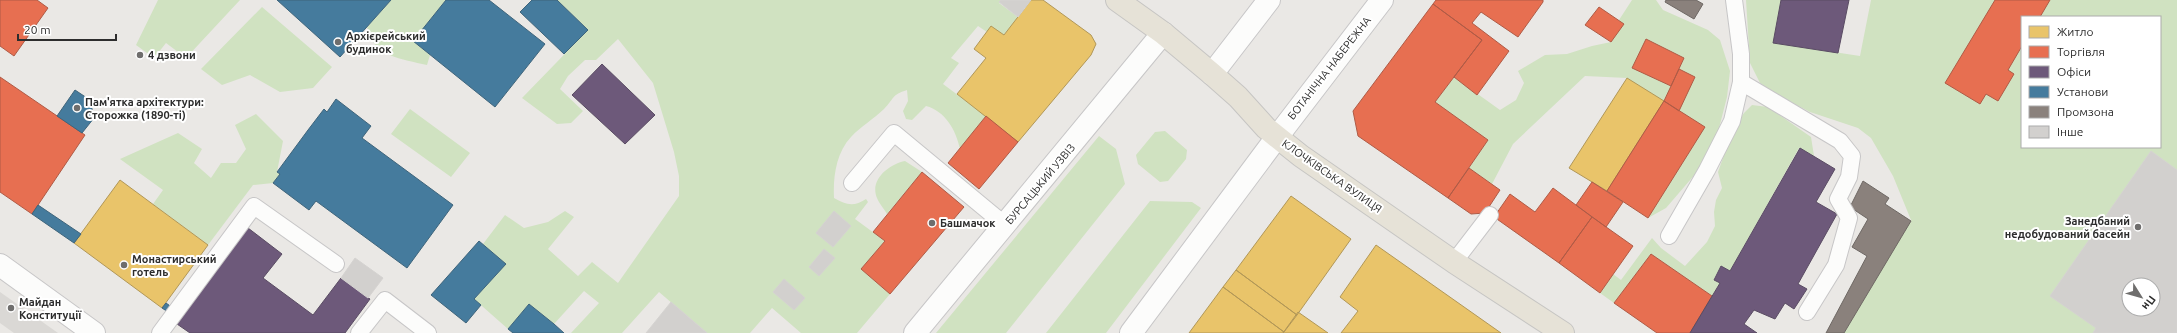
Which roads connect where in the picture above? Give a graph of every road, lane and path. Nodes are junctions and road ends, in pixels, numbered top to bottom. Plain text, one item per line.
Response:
1 (1118, 0) edge
2 (1269, 0) edge
3 (1382, 0) edge
4 (1734, 0) edge
5 (1163, 34) junction
6 (1212, 74) junction
7 (1741, 82) junction
8 (1277, 137) junction
9 (852, 183) dead end
10 (1490, 215) dead end
11 (1005, 225) junction
12 (1669, 236) dead end
13 (1454, 262) junction
14 (336, 264) dead end
15 (0, 265) edge
16 (1807, 312) dead end
17 (94, 333) edge
18 (160, 333) edge
19 (359, 333) edge
20 (428, 333) edge
21 (915, 333) edge
22 (1131, 333) edge
23 (1563, 333) edge

1 - 5 main road, КЛОЧКІВСЬКА ВУЛИЦЯ
2 - 6 street
3 - 8 street, БОТАНІЧНА НАБЕРЕЖНА
4 - 7 lane
5 - 6 main road, КЛОЧКІВСЬКА ВУЛИЦЯ
5 - 11 street, БУРСАЦЬКИЙ УЗВІЗ
6 - 8 main road, КЛОЧКІВСЬКА ВУЛИЦЯ
7 - 12 lane
7 - 16 lane
8 - 13 main road, КЛОЧКІВСЬКА ВУЛИЦЯ
8 - 22 street
9 - 11 lane
10 - 13 lane
11 - 21 street, БУРСАЦЬКИЙ УЗВІЗ
13 - 23 main road, КЛОЧКІВСЬКА ВУЛИЦЯ
14 - 18 lane
15 - 17 street
19 - 20 lane

